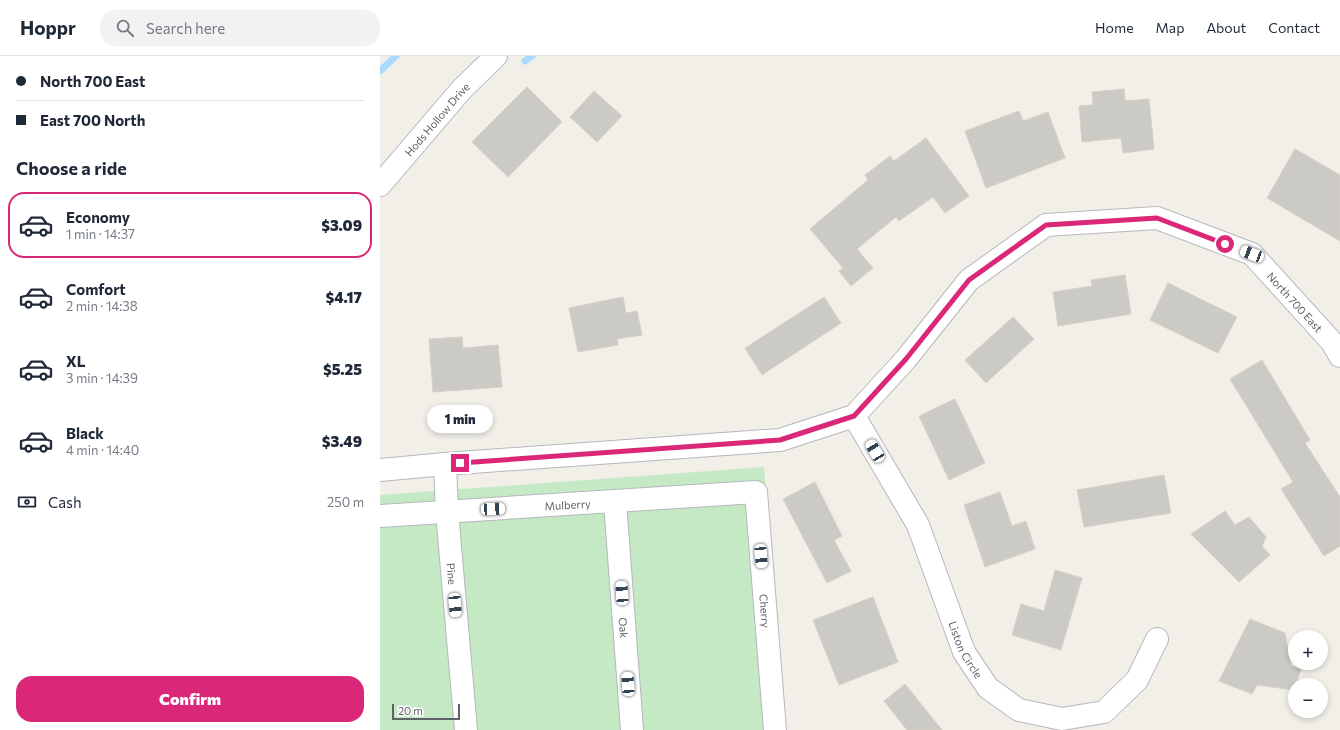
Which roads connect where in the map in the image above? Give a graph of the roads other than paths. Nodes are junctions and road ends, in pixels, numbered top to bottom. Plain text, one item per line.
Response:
1 (496, 56) edge
2 (380, 185) edge
3 (1340, 356) edge
4 (854, 416) junction
5 (444, 464) junction
6 (380, 470) edge
7 (756, 492) joint
8 (615, 502) junction
9 (447, 512) junction
10 (380, 516) edge
11 (1157, 639) dead end
12 (466, 730) edge
13 (632, 730) edge
14 (775, 730) edge

1 - 2 street, Hods Hollow Drive
3 - 4 street, North 700 East
4 - 5 street
4 - 11 street, Liston Circle
5 - 6 street
5 - 9 street, Pine
7 - 8 street, Mulberry
7 - 14 street, Cherry
8 - 9 street, Mulberry
8 - 13 street, Oak
9 - 10 street, Mulberry
9 - 12 street, Pine

